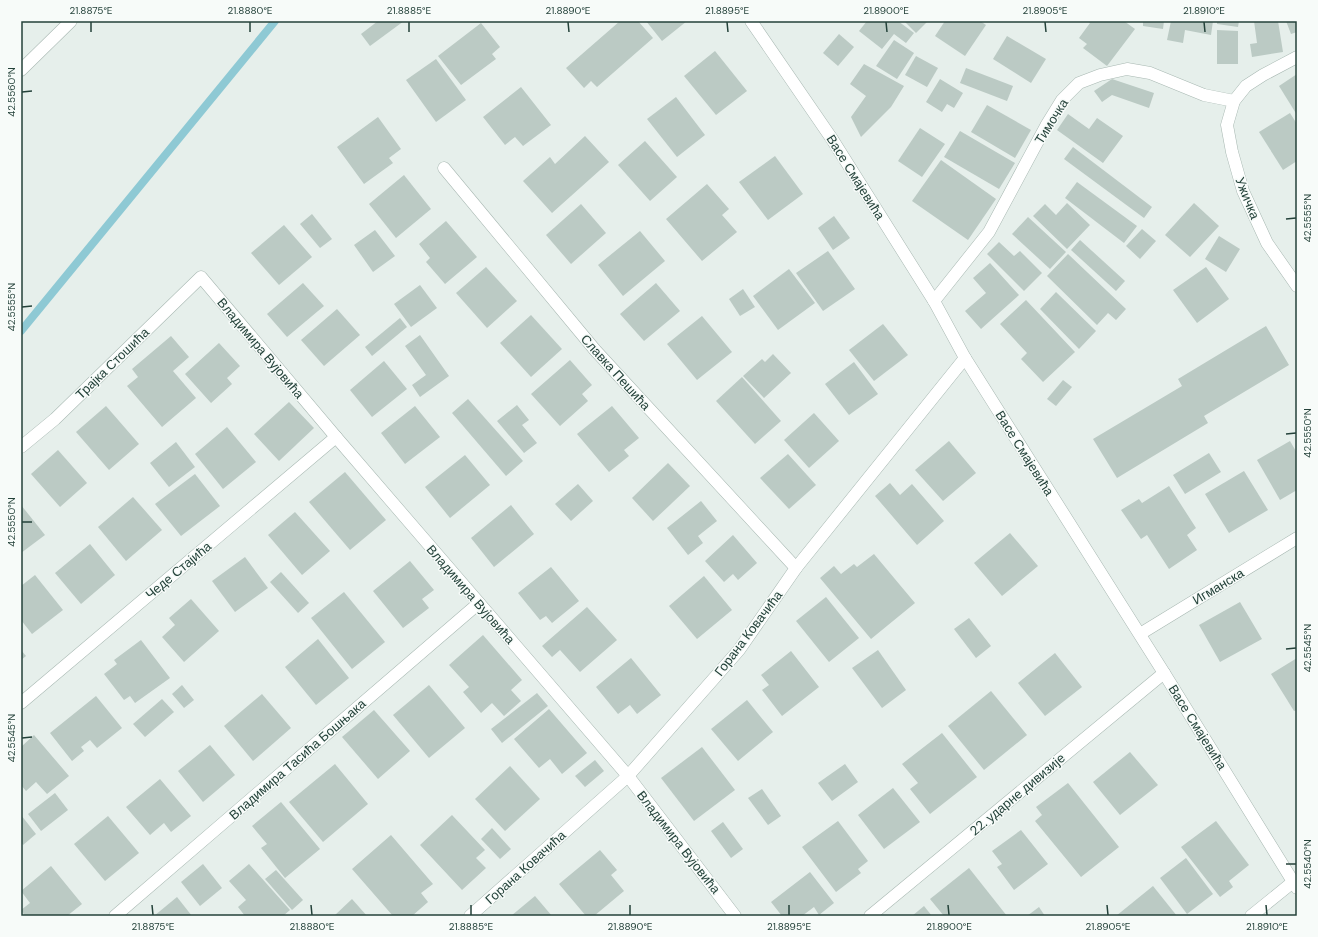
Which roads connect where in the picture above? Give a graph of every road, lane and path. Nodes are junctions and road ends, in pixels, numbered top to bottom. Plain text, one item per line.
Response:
1 (71, 21) edge
2 (751, 21) edge
3 (1297, 57) edge
4 (21, 70) edge
5 (1234, 101) junction
6 (444, 168) dead end
7 (201, 277) joint
8 (1297, 286) edge
9 (934, 302) junction
10 (965, 358) junction
11 (336, 437) junction
12 (21, 447) edge
13 (1297, 538) edge
14 (796, 568) junction
15 (479, 603) junction
16 (1140, 634) junction
17 (1164, 673) junction
18 (21, 703) edge
19 (628, 776) junction
20 (1295, 885) edge
21 (115, 916) edge
22 (470, 916) edge
23 (735, 916) edge
24 (870, 916) edge
25 (1251, 916) edge

1 - 4 street
2 - 9 street, Васе Смајевића
3 - 5 street
5 - 8 street, Ужичка
5 - 9 street, Тимочка
6 - 14 street, Славка Пешића
7 - 11 street, Владимира Вујовића
7 - 12 street, Трајка Стошића
9 - 10 street, Васе Смајевића
10 - 14 street, Горана Ковачића
10 - 16 street, Васе Смајевића
11 - 15 street, Владимира Вујовића
11 - 18 street, Чеде Стајића
13 - 16 street, Игманска
14 - 19 street, Горана Ковачића
15 - 19 street, Владимира Вујовића
15 - 21 street, Владимира Тасића Бошњака
16 - 17 street, Васе Смајевића
17 - 20 street, Васе Смајевића
17 - 24 street, 22. ударне дивизије
19 - 22 street, Горана Ковачића
19 - 23 street, Владимира Вујовића
20 - 25 street

